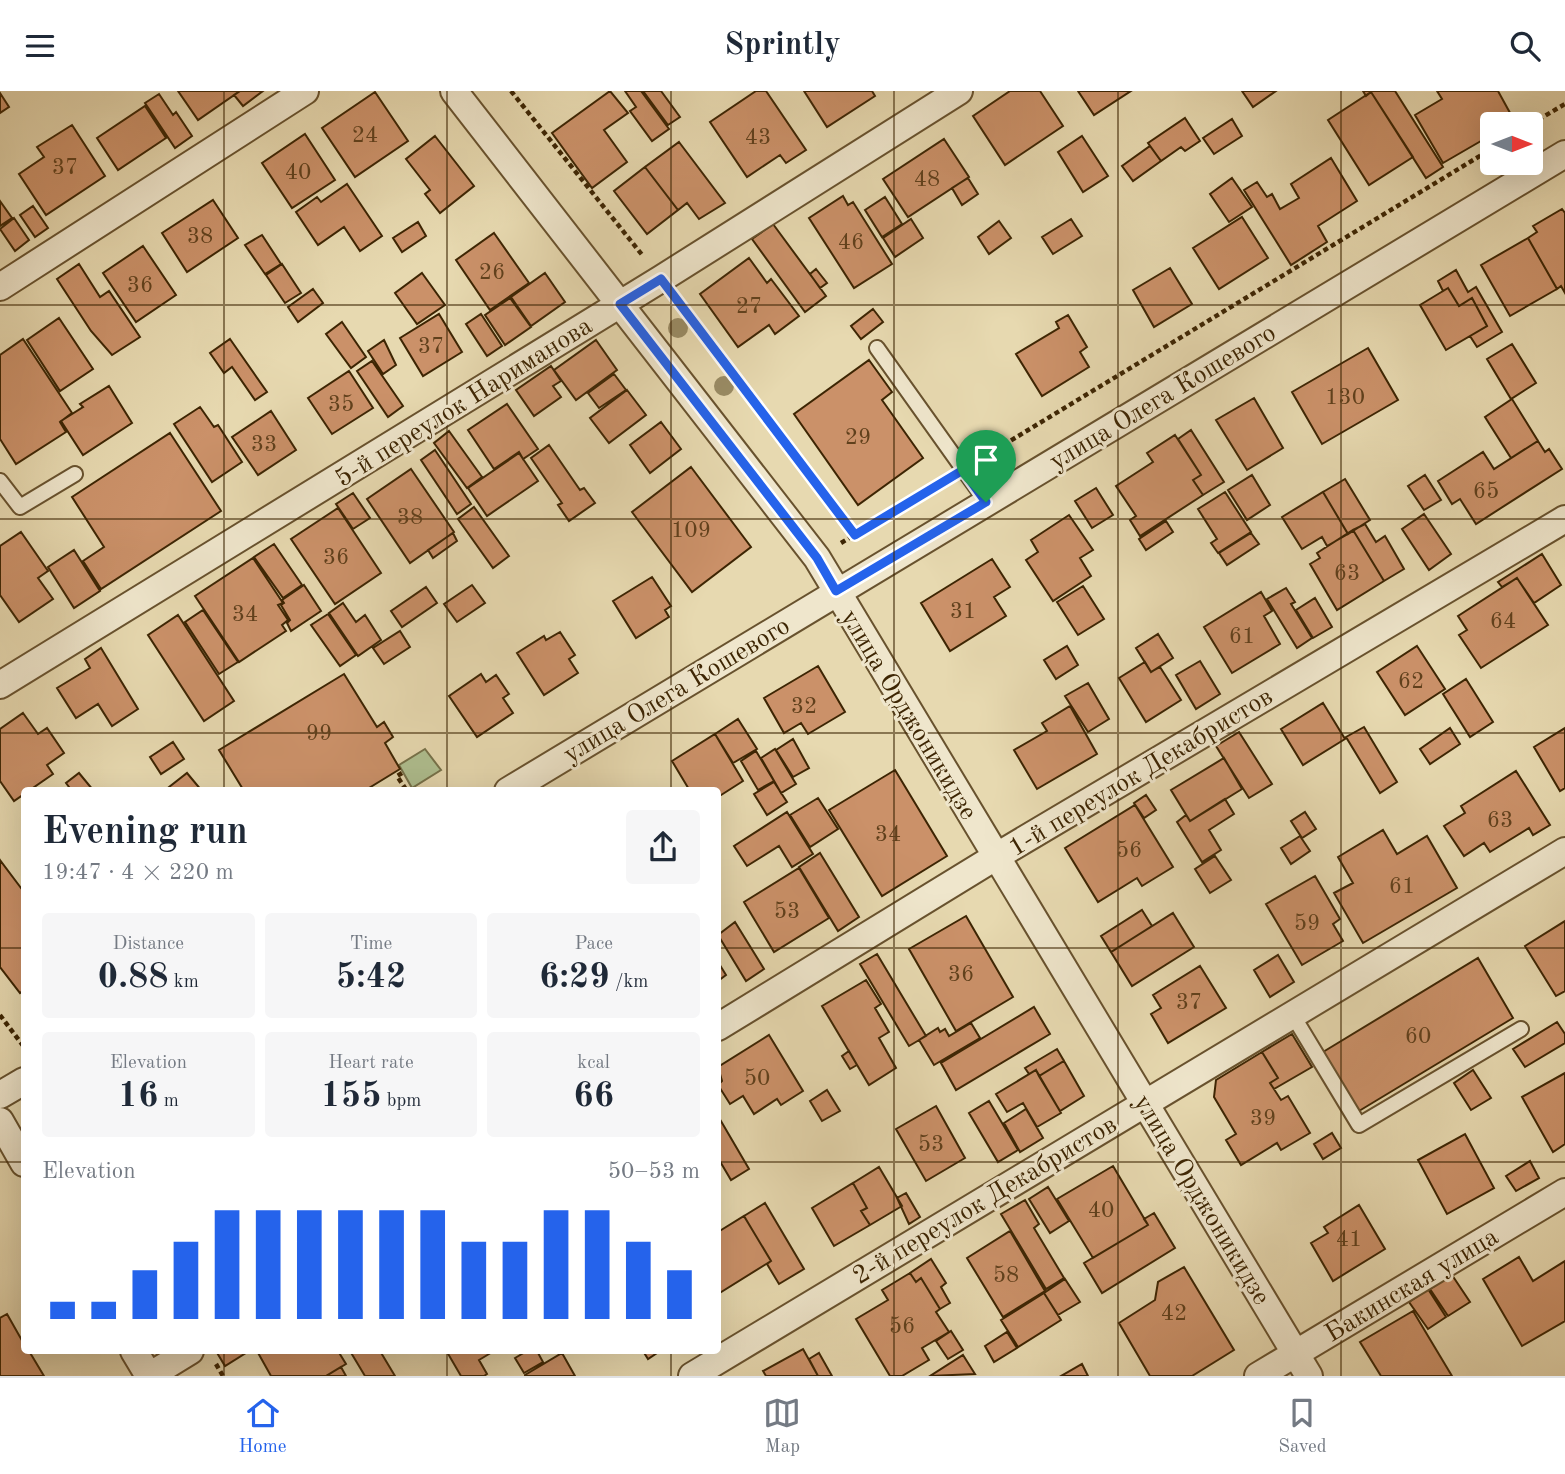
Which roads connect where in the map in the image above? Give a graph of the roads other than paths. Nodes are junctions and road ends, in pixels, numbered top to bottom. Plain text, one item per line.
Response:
1 (305, 91) edge
2 (454, 91) edge
3 (959, 91) edge
4 (1565, 155) edge
5 (0, 287) edge
6 (620, 304) junction
7 (877, 348) dead end
8 (75, 474) dead end
9 (0, 481) edge
10 (986, 502) junction
11 (1565, 519) edge
12 (836, 591) junction
13 (0, 685) edge
14 (515, 787) edge
15 (1565, 851) edge
16 (997, 856) junction
17 (1292, 1014) junction
18 (721, 1025) edge
19 (1521, 1029) dead end
20 (21, 1083) edge
21 (0, 1095) edge
22 (1144, 1101) junction
23 (0, 1121) edge
24 (21, 1158) edge
25 (1565, 1192) edge
26 (1295, 1353) junction
27 (136, 1354) edge
28 (185, 1354) edge
29 (149, 1376) edge
30 (692, 1376) edge
31 (1258, 1376) edge
32 (1309, 1376) edge

1 - 5 street
2 - 6 street, улица Орджоникидзе
3 - 6 street, 5-й переулок Нариманова
4 - 10 street, улица Олега Кошевого
6 - 12 street, улица Орджоникидзе
6 - 13 street, 5-й переулок Нариманова
7 - 10 lane
8 - 9 lane
10 - 12 street, улица Олега Кошевого
11 - 16 street, 1-й переулок Декабристов
12 - 14 street, улица Олега Кошевого
12 - 16 street, улица Орджоникидзе
15 - 17 street, 2-й переулок Декабристов
16 - 18 street, 1-й переулок Декабристов
16 - 22 street, улица Орджоникидзе
17 - 19 lane
17 - 22 street, 2-й переулок Декабристов
20 - 21 street
22 - 26 street, улица Орджоникидзе
22 - 30 street, 2-й переулок Декабристов
23 - 24 street
25 - 26 street, Бакинская улица
26 - 31 street, Бакинская улица
26 - 32 street, улица Орджоникидзе
27 - 29 street
28 - 29 street

